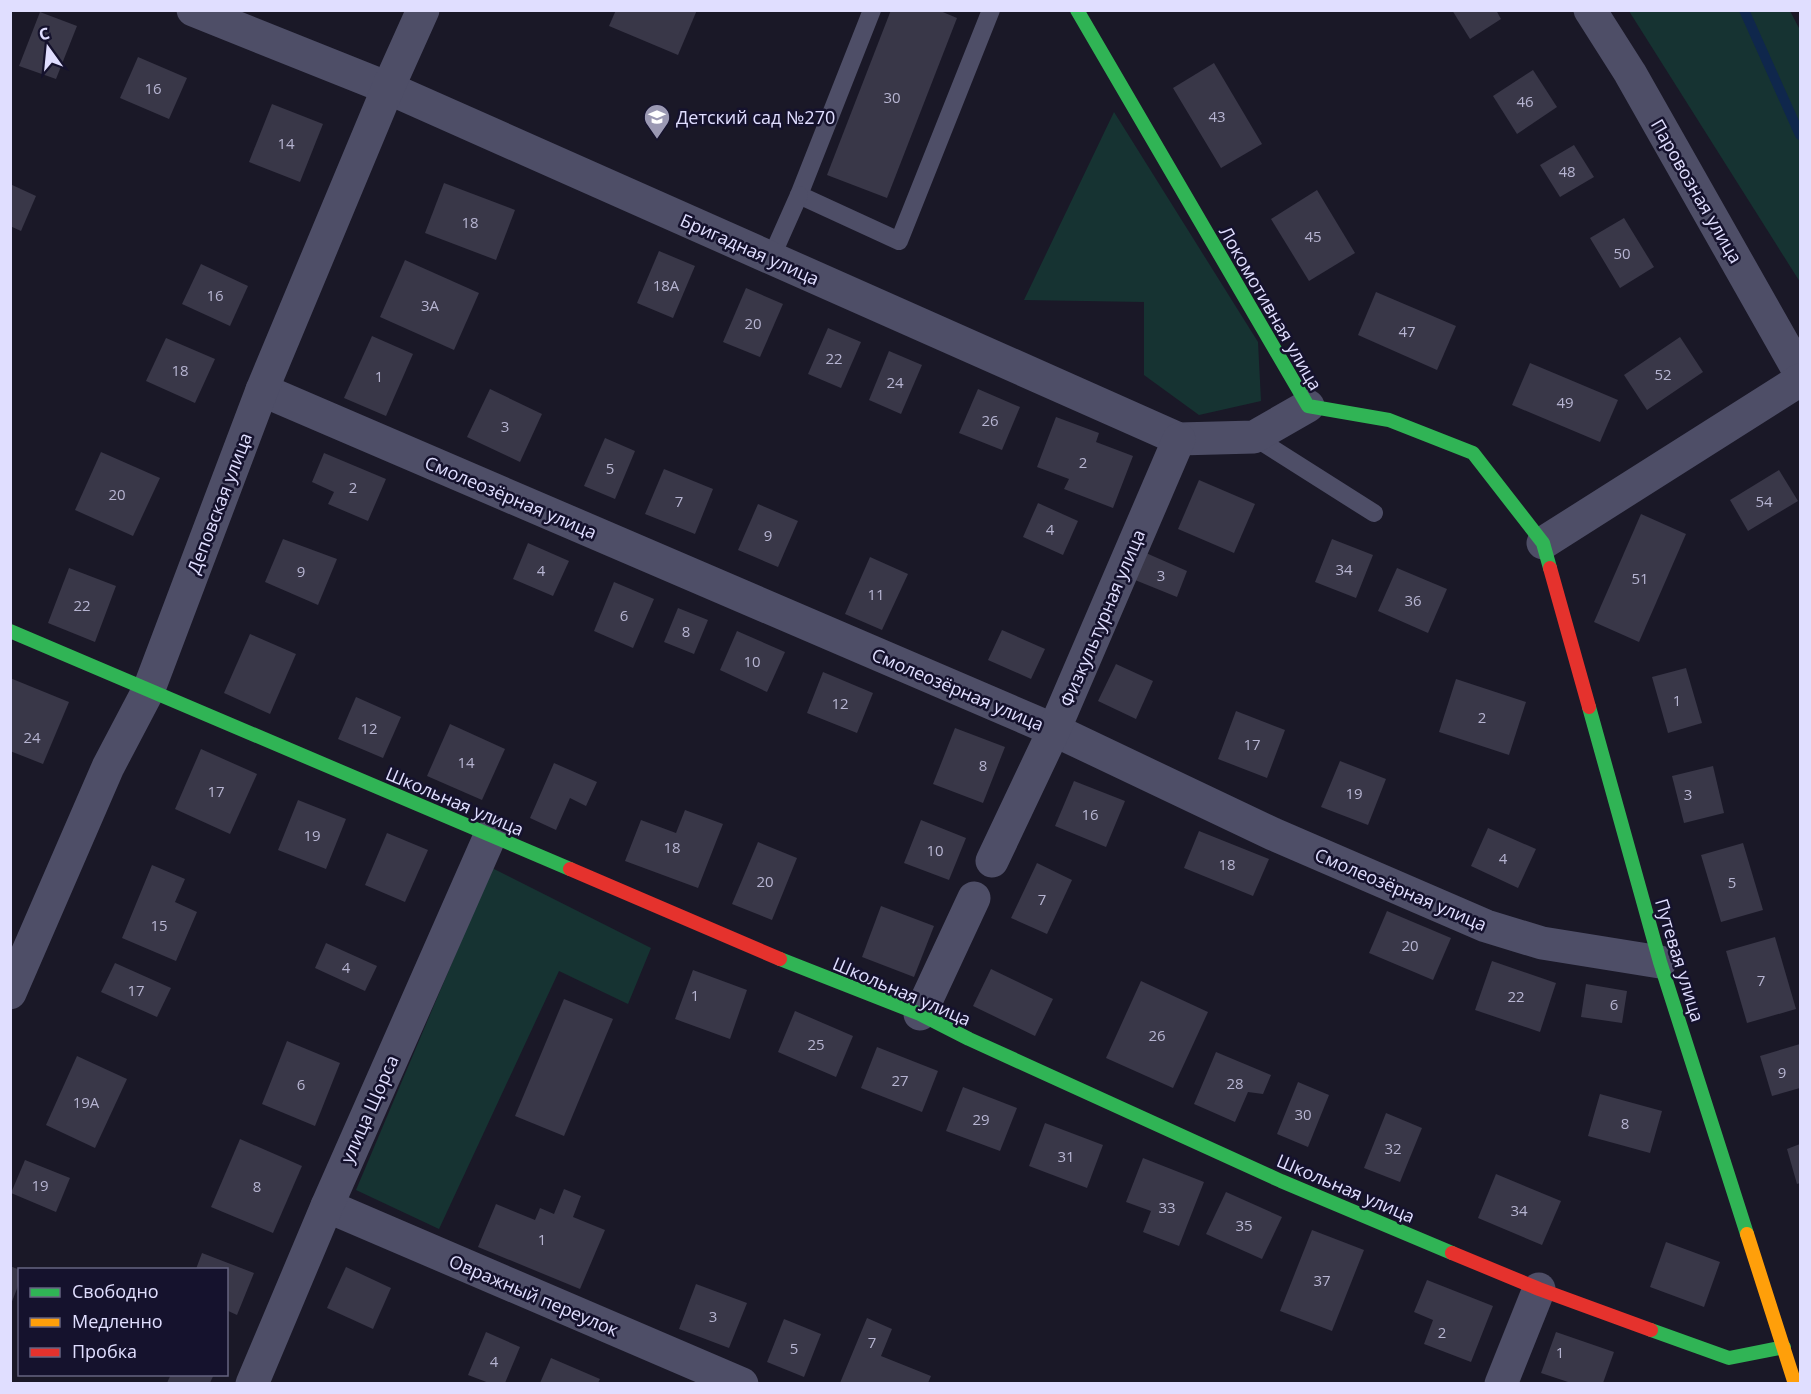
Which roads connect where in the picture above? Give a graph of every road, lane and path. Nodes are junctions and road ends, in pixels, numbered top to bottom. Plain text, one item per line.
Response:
1 (193, 10) edge
2 (423, 10) edge
3 (872, 10) edge
4 (991, 10) edge
5 (1077, 10) edge
6 (1590, 10) edge
7 (388, 88) junction
8 (799, 195) junction
9 (771, 258) junction
10 (1800, 373) edge
11 (1800, 380) edge
12 (262, 390) junction
13 (1308, 406) junction
14 (1254, 437) junction
15 (1179, 439) junction
16 (1374, 513) dead end
17 (1543, 543) junction
18 (10, 631) edge
19 (149, 688) junction
20 (1054, 730) junction
21 (490, 836) junction
22 (992, 861) dead end
23 (975, 898) dead end
24 (1660, 962) junction
25 (10, 993) edge
26 (920, 1014) junction
27 (327, 1206) junction
28 (1539, 1289) junction
29 (1800, 1338) edge
30 (1784, 1347) junction
31 (252, 1383) edge
32 (742, 1383) edge
33 (1501, 1383) edge
34 (1795, 1383) edge

1 - 7 street, Бригадная улица
2 - 7 street, Деповская улица
3 - 8 lane
4 - 8 lane
5 - 13 street, Локомотивная улица
6 - 10 street, Паровозная улица
7 - 9 street, Бригадная улица
7 - 12 street, Деповская улица
8 - 9 lane
9 - 15 street, Бригадная улица
11 - 17 street
12 - 19 street, Деповская улица
12 - 20 street, Смолеозёрная улица
13 - 14 street, Бригадная улица
13 - 17 street, Локомотивная улица
14 - 15 street, Бригадная улица
14 - 16 lane
15 - 20 street, Физкультурная улица
17 - 24 street, Путевая улица
18 - 19 street, Школьная улица
19 - 21 street, Школьная улица
19 - 25 street, Деповская улица
20 - 22 street, Физкультурная улица
20 - 24 street, Смолеозёрная улица
21 - 26 street, Школьная улица
21 - 27 street, улица Щорса
23 - 26 street
24 - 30 street, Путевая улица
26 - 28 street, Школьная улица
27 - 31 street, улица Щорса
27 - 32 street, Овражный переулок
28 - 30 street, Школьная улица
28 - 33 street
29 - 30 lane
30 - 34 street, Путевая улица

